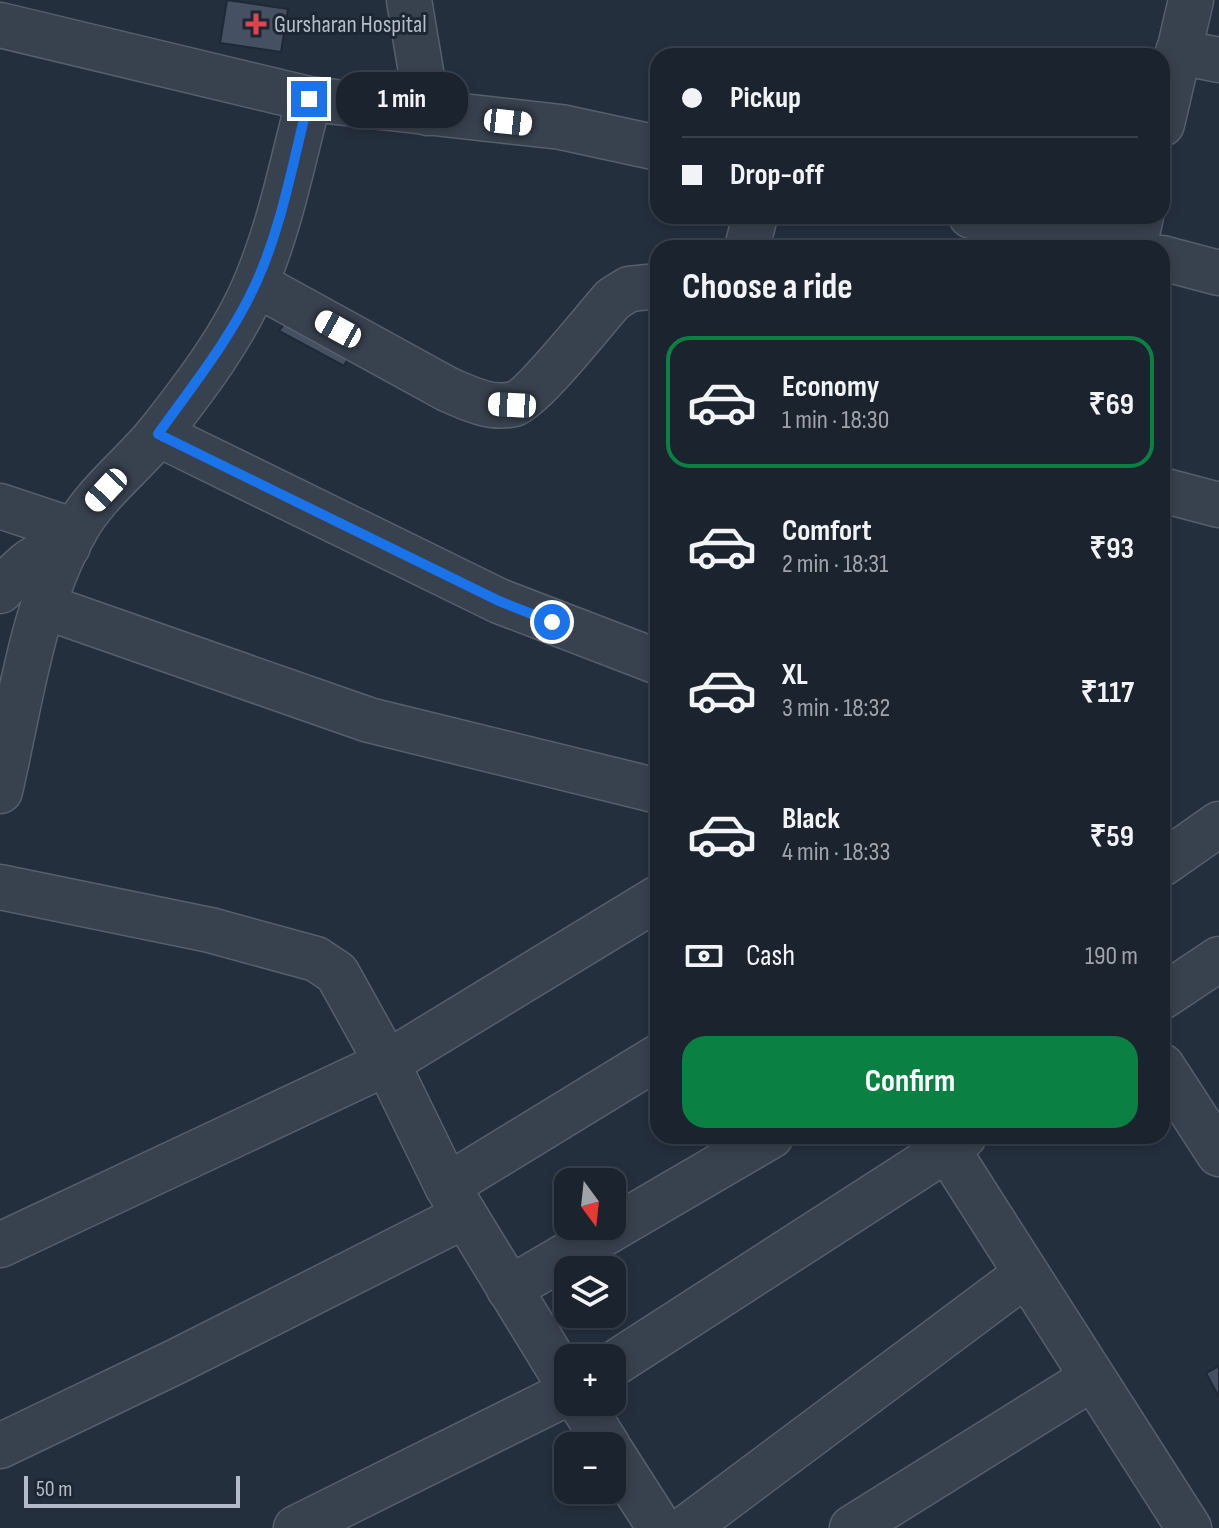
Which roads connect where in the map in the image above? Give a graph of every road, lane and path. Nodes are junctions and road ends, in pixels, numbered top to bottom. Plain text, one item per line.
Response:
1 (409, 0) edge
2 (1191, 0) edge
3 (0, 25) edge
4 (1199, 56) edge
5 (309, 99) junction
6 (1170, 109) edge
7 (428, 113) junction
8 (650, 146) edge
9 (1008, 224) edge
10 (1083, 240) edge
11 (1170, 260) edge
12 (1219, 273) edge
13 (256, 284) junction
14 (650, 287) edge
15 (158, 434) junction
16 (1170, 492) edge
17 (1219, 505) edge
18 (0, 506) edge
19 (71, 538) junction
20 (0, 591) edge
21 (43, 606) junction
22 (650, 659) edge
23 (650, 789) edge
24 (0, 791) edge
25 (1219, 824) edge
26 (1170, 858) edge
27 (0, 887) edge
28 (650, 903) edge
29 (1219, 959) edge
30 (1170, 992) edge
31 (387, 1063) junction
32 (650, 1063) edge
33 (1170, 1078) edge
34 (757, 1144) edge
35 (952, 1144) edge
36 (956, 1144) edge
37 (1219, 1154) edge
38 (456, 1201) junction
39 (0, 1245) edge
40 (1026, 1274) junction
41 (509, 1289) junction
42 (626, 1356) edge
43 (554, 1361) edge
44 (1092, 1378) junction
45 (554, 1400) edge
46 (0, 1446) edge
47 (626, 1475) edge
48 (296, 1528) edge
49 (660, 1528) edge
50 (686, 1528) edge
51 (852, 1528) edge
52 (1189, 1528) edge

1 - 7 street
2 - 4 street
3 - 5 street
4 - 6 street
5 - 7 street
5 - 13 street
7 - 8 street
9 - 10 street
11 - 12 street
13 - 14 street
13 - 15 street
15 - 19 street
15 - 22 street
16 - 17 street
18 - 19 street
19 - 20 street
19 - 21 street
21 - 23 street
21 - 24 street
25 - 26 street
27 - 31 street
28 - 31 street
29 - 30 street
31 - 38 street
31 - 39 street
32 - 38 street
33 - 37 street
34 - 41 street
35 - 42 street
36 - 40 street
38 - 41 street
38 - 46 street
40 - 44 street
40 - 50 street
41 - 43 street
44 - 51 street
44 - 52 street
45 - 48 street
47 - 49 street

